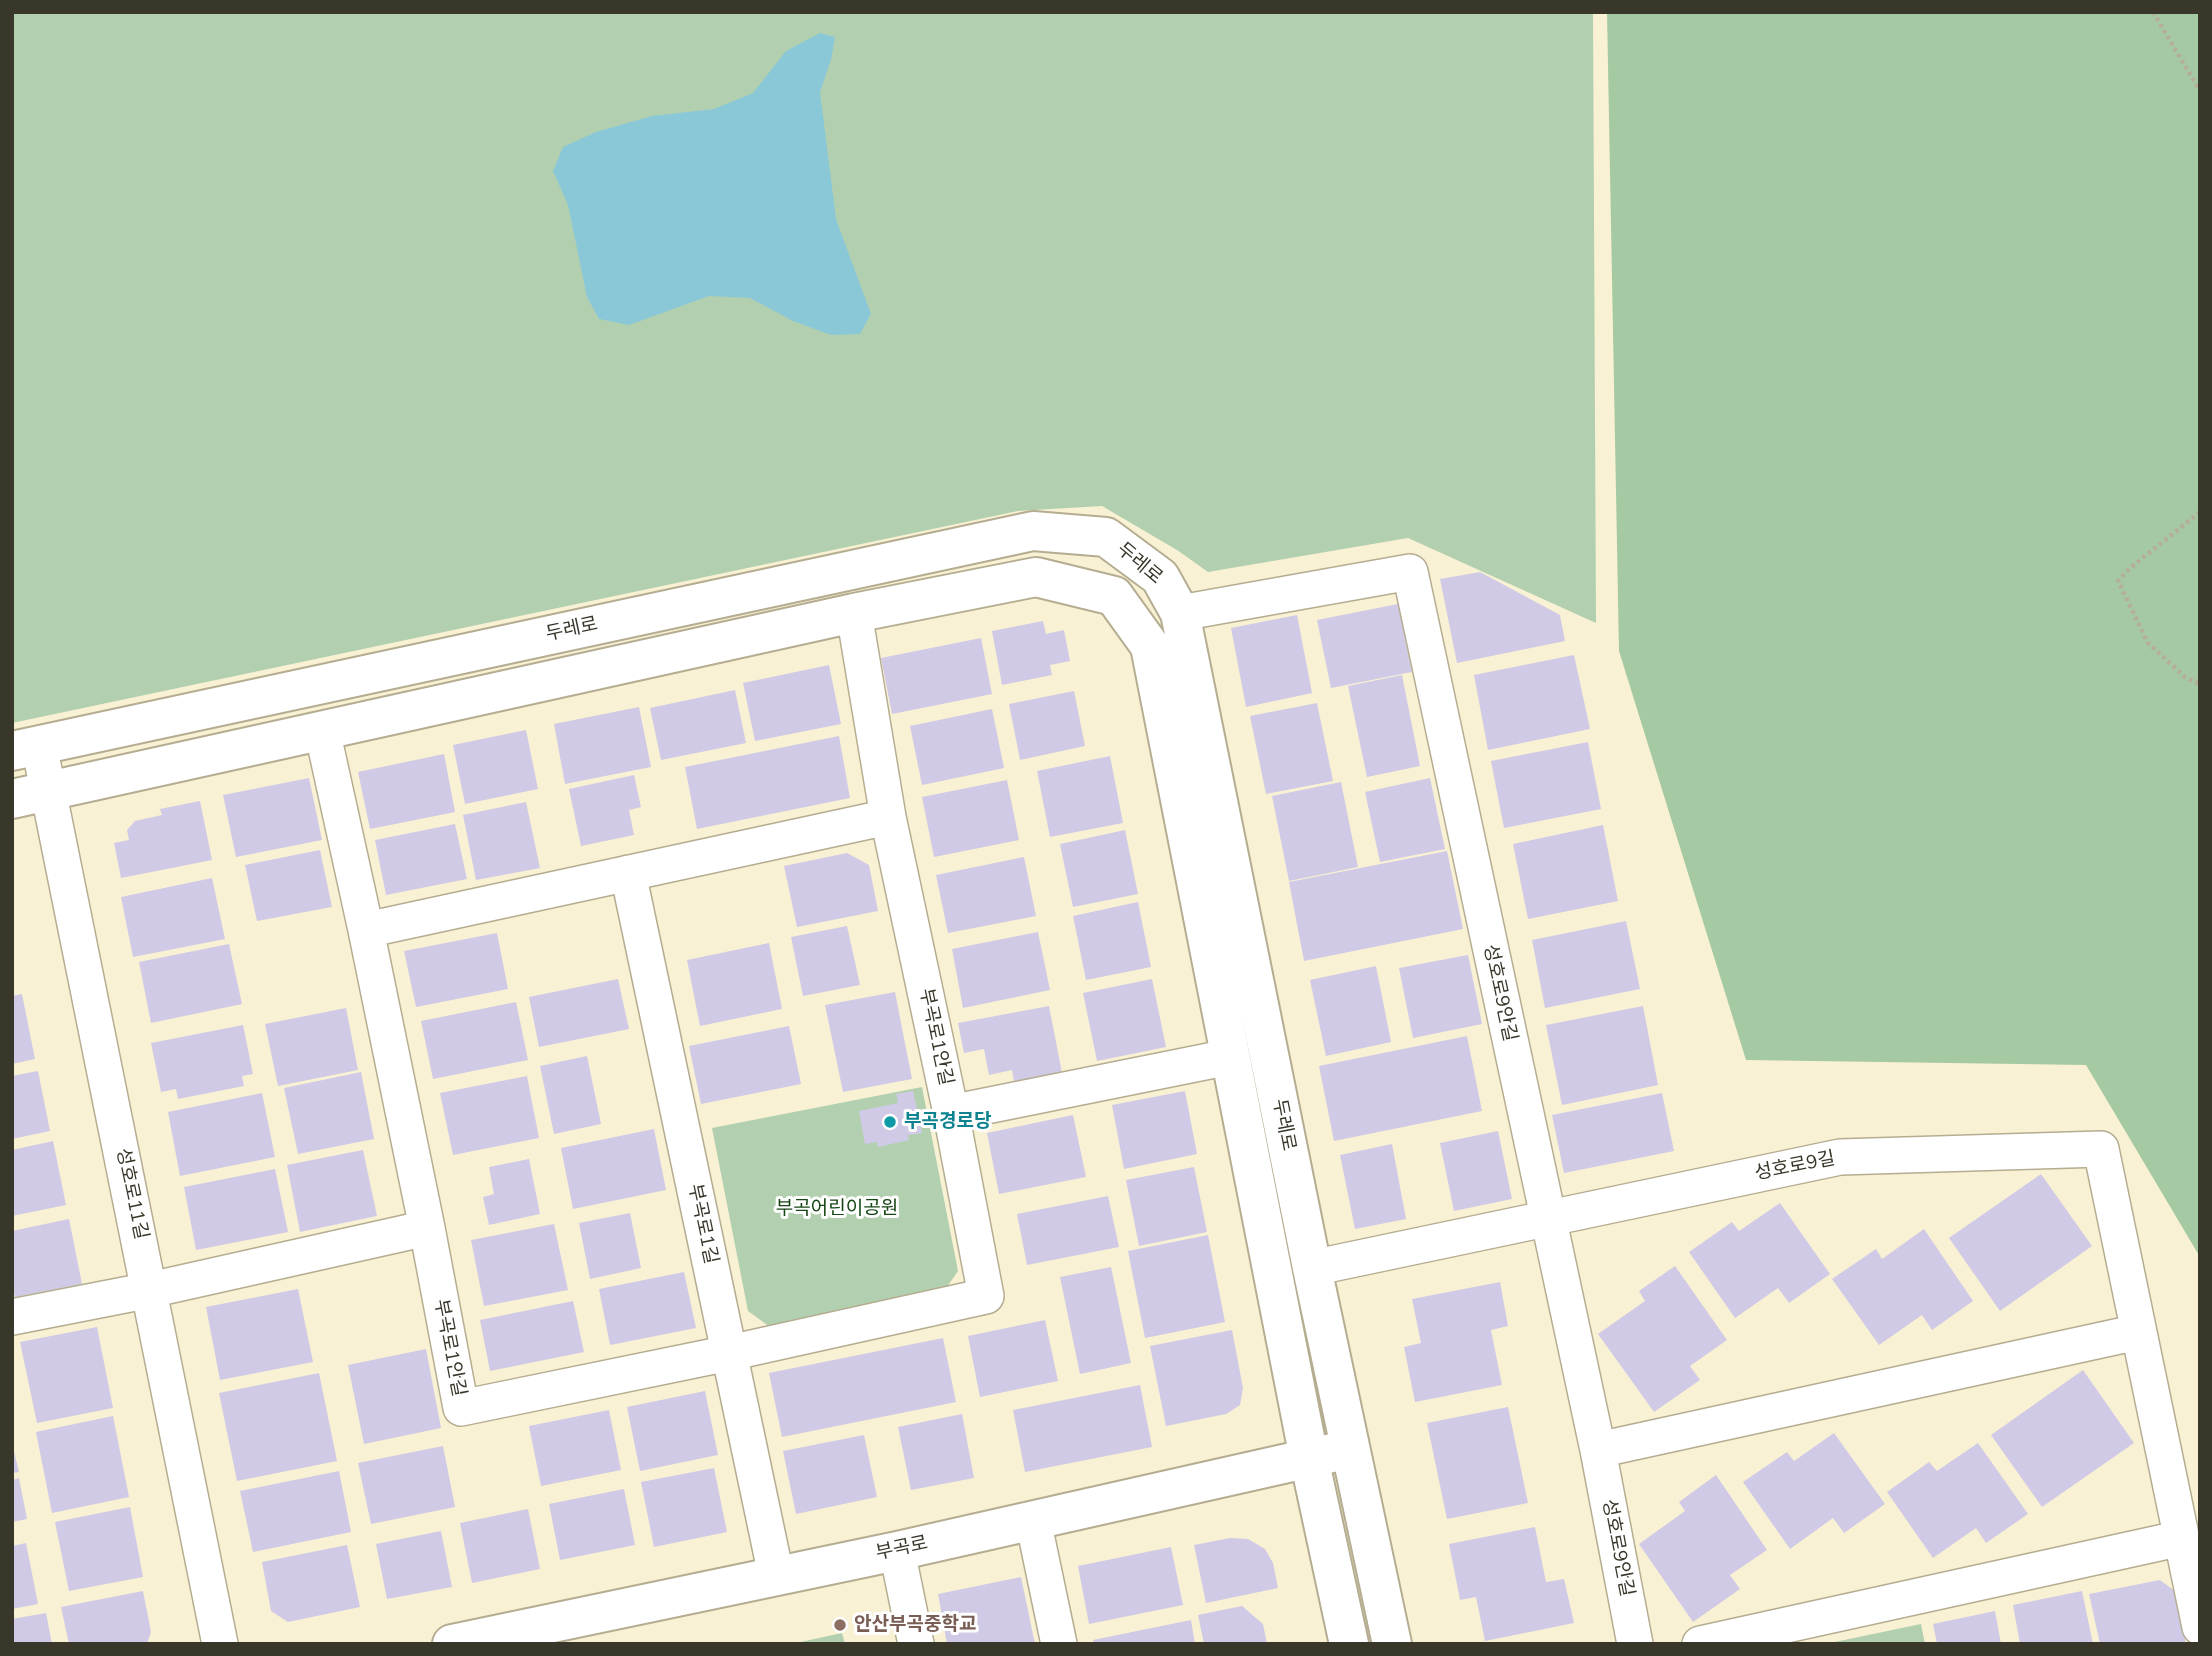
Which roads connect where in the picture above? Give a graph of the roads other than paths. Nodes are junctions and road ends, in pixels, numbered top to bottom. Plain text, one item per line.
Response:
1 (854, 613) junction
2 (1180, 613) junction
3 (322, 730) junction
4 (26, 748) edge
5 (30, 795) edge
6 (888, 817) junction
7 (628, 873) junction
8 (366, 930) junction
9 (1229, 1057) junction
10 (951, 1113) junction
11 (1547, 1218) junction
12 (427, 1228) junction
13 (1312, 1268) junction
14 (150, 1290) junction
15 (12, 1317) edge
16 (2138, 1332) junction
17 (729, 1353) junction
18 (1351, 1449) junction
19 (1598, 1450) junction
20 (1309, 1458) junction
21 (1033, 1520) junction
22 (2182, 1538) junction
23 (897, 1551) junction
24 (776, 1575) junction
25 (2200, 1627) edge
26 (220, 1644) edge
27 (452, 1644) edge
28 (916, 1644) edge
29 (1059, 1644) edge
30 (1349, 1644) edge
31 (1392, 1644) edge
32 (1635, 1644) edge
33 (1700, 1644) edge

1 - 3 street, 두레로
1 - 6 street, 부곡로1안길
1 - 9 street, 두레로
2 - 4 street, 두레로
2 - 11 street, 성호로9안길
2 - 13 street, 두레로
3 - 5 street, 두레로
3 - 8 street, 부곡로1안길
4 - 5 street, 성호로11길
5 - 14 street, 성호로11길
6 - 7 street
6 - 10 street, 부곡로1안길
7 - 8 street
7 - 17 street, 부곡로1길
8 - 12 street, 부곡로1안길
9 - 10 street
9 - 20 street, 두레로
10 - 17 street, 부곡로1안길
11 - 13 street, 성호로9길
11 - 16 street, 성호로9길
11 - 19 street, 성호로9안길
12 - 14 street
12 - 17 street, 부곡로1안길
13 - 18 street, 두레로
14 - 15 street
14 - 26 street, 성호로11길
16 - 19 street
16 - 22 street, 성호로9길
17 - 24 street, 부곡로1길
18 - 20 street, 부곡로
18 - 31 street, 두레로
19 - 32 street, 성호로9안길
20 - 21 street, 부곡로
20 - 30 street, 두레로
21 - 23 street, 부곡로
21 - 29 street
22 - 25 street, 성호로9길
22 - 33 street
23 - 24 street, 부곡로
23 - 28 street
24 - 27 street, 부곡로

